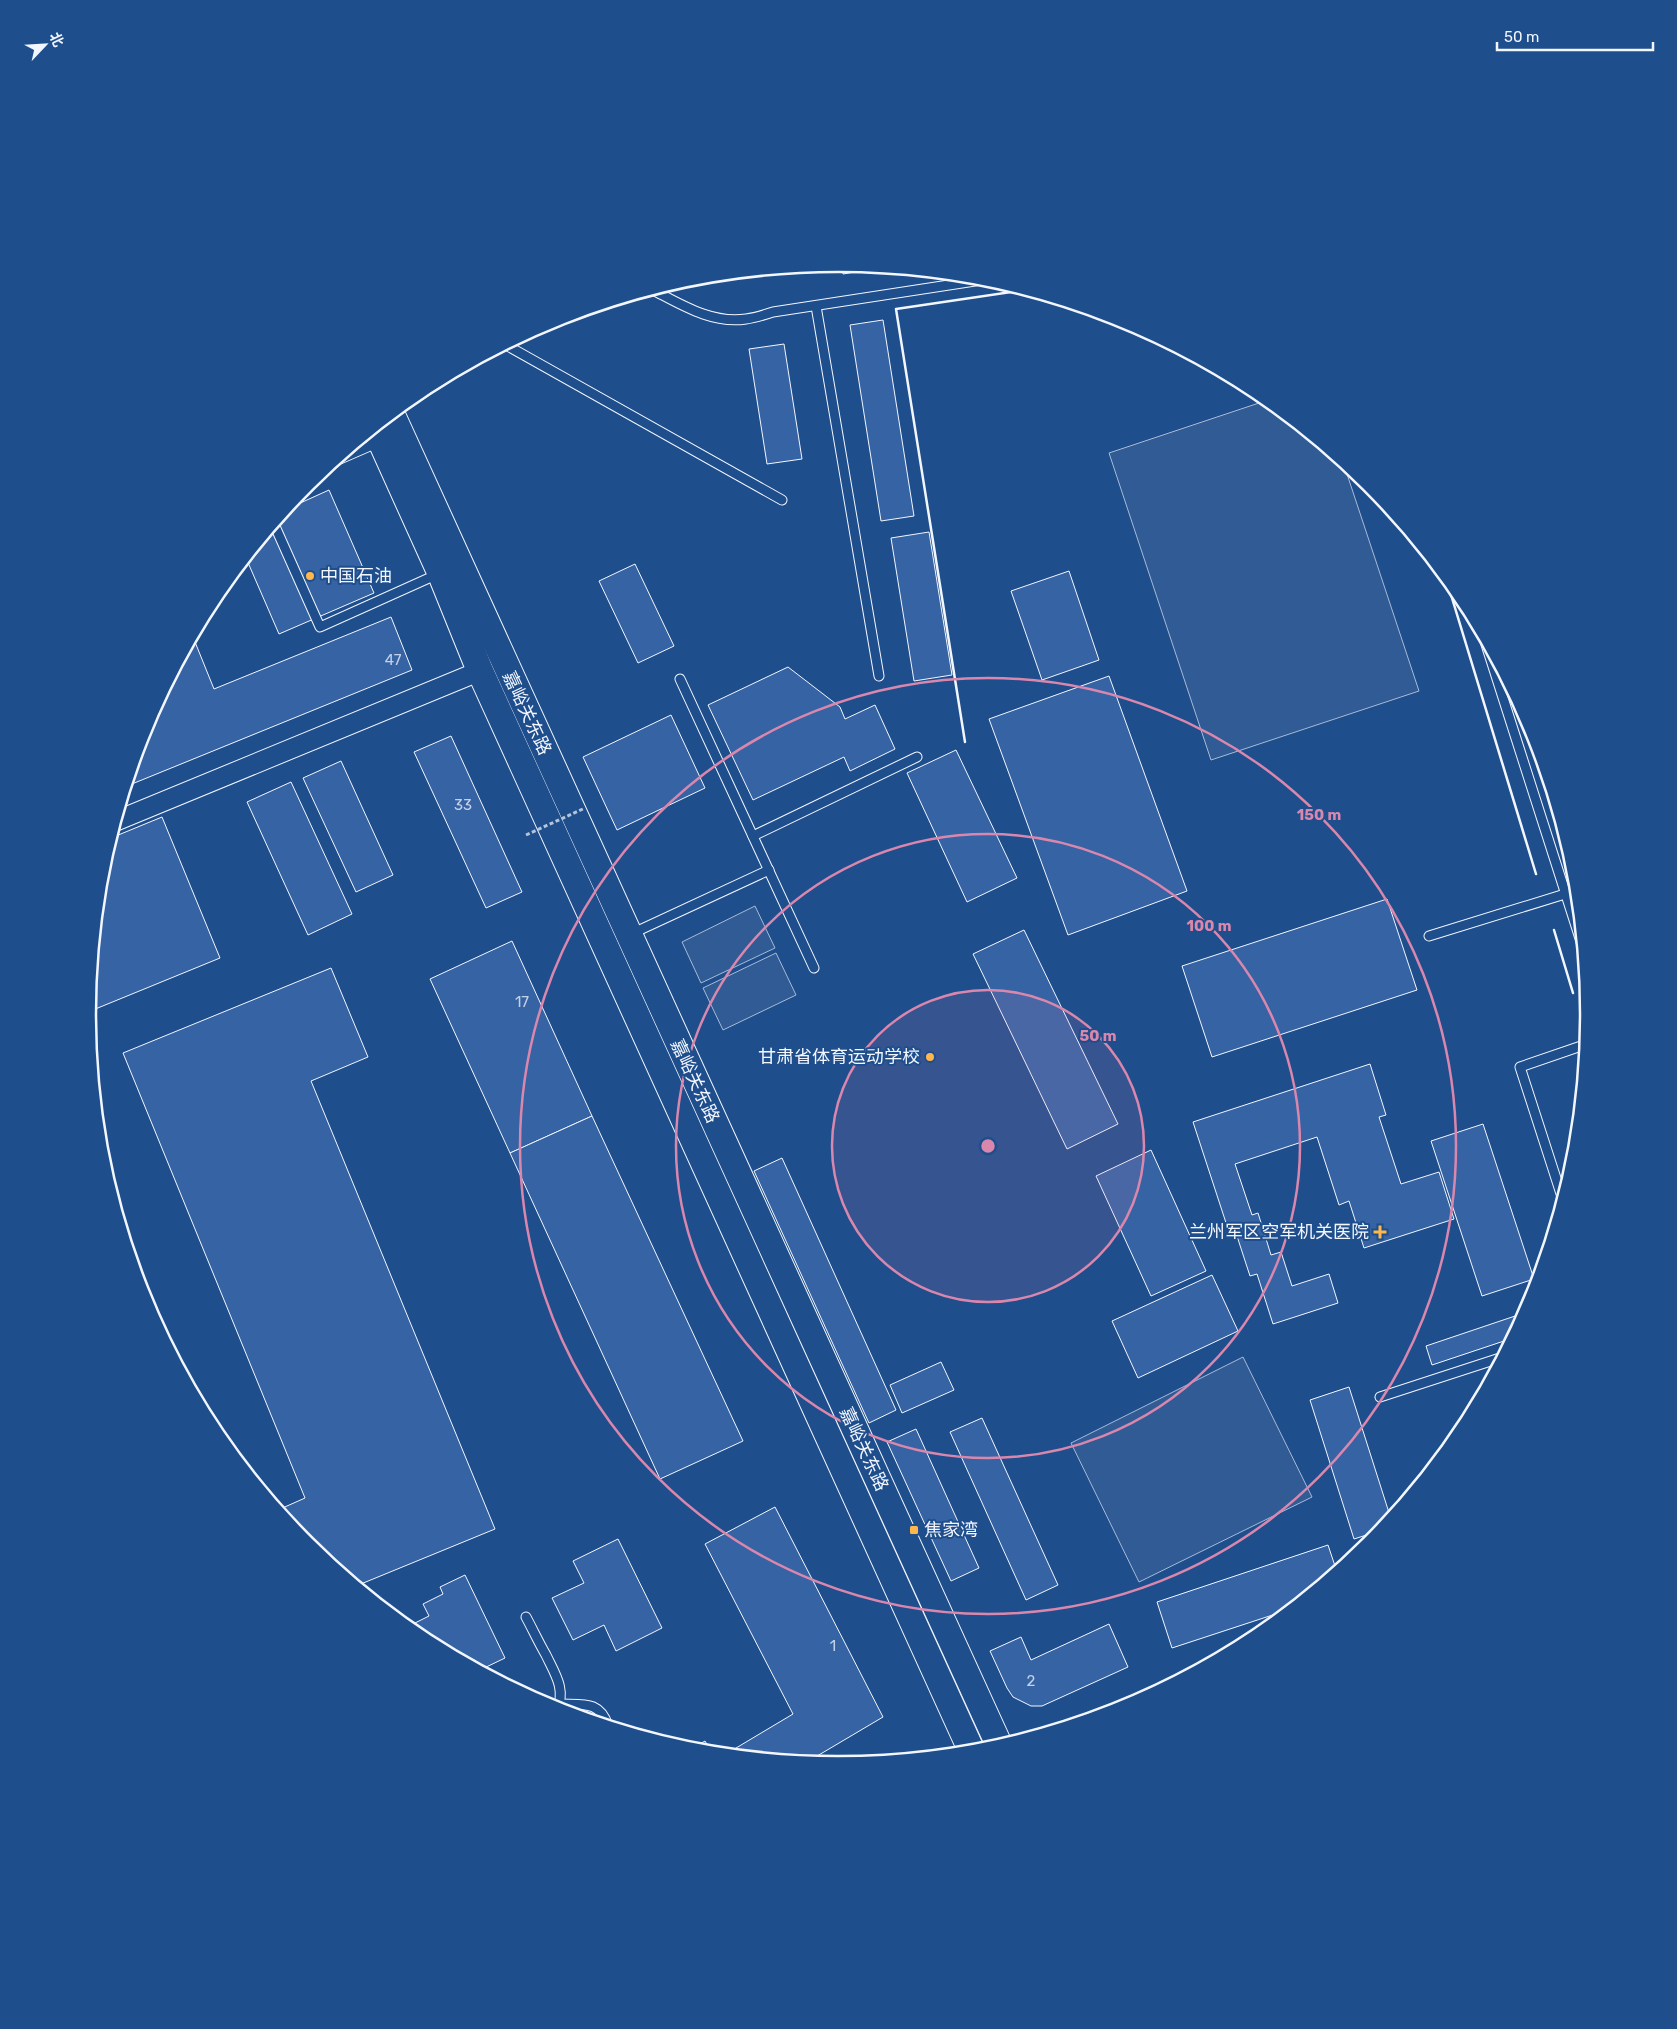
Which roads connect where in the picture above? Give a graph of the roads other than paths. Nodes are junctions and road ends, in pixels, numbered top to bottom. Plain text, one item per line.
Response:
1 (961, 283) edge
2 (661, 294) edge
3 (816, 306) junction
4 (512, 348) edge
5 (388, 431) edge
6 (362, 445) edge
7 (782, 500) dead end
8 (276, 530) edge
9 (449, 568) junction
10 (1492, 664) edge
11 (480, 671) junction
12 (880, 676) dead end
13 (680, 679) dead end
14 (917, 757) dead end
15 (123, 818) edge
16 (753, 836) junction
17 (768, 870) junction
18 (1565, 894) junction
19 (1574, 922) edge
20 (628, 935) junction
21 (1429, 936) dead end
22 (814, 968) dead end
23 (1580, 1047) edge
24 (1559, 1188) edge
25 (1496, 1358) edge
26 (1380, 1397) dead end
27 (526, 1617) dead end
28 (559, 1702) edge
29 (570, 1706) edge
30 (604, 1718) edge
31 (996, 1739) edge
32 (969, 1744) edge

1 - 3 lane
2 - 3 lane
3 - 12 lane
4 - 7 lane
5 - 6 lane
5 - 9 main road, 嘉峪关东路
8 - 9 lane
9 - 11 main road, 嘉峪关东路
9 - 20 main road, 嘉峪关东路
10 - 18 lane
11 - 15 street
11 - 32 main road, 嘉峪关东路
13 - 16 lane
14 - 16 lane
16 - 17 lane
17 - 20 lane
17 - 22 lane
18 - 19 lane
18 - 21 lane
20 - 31 main road, 嘉峪关东路
23 - 24 lane
25 - 26 lane
27 - 28 lane
29 - 30 lane

